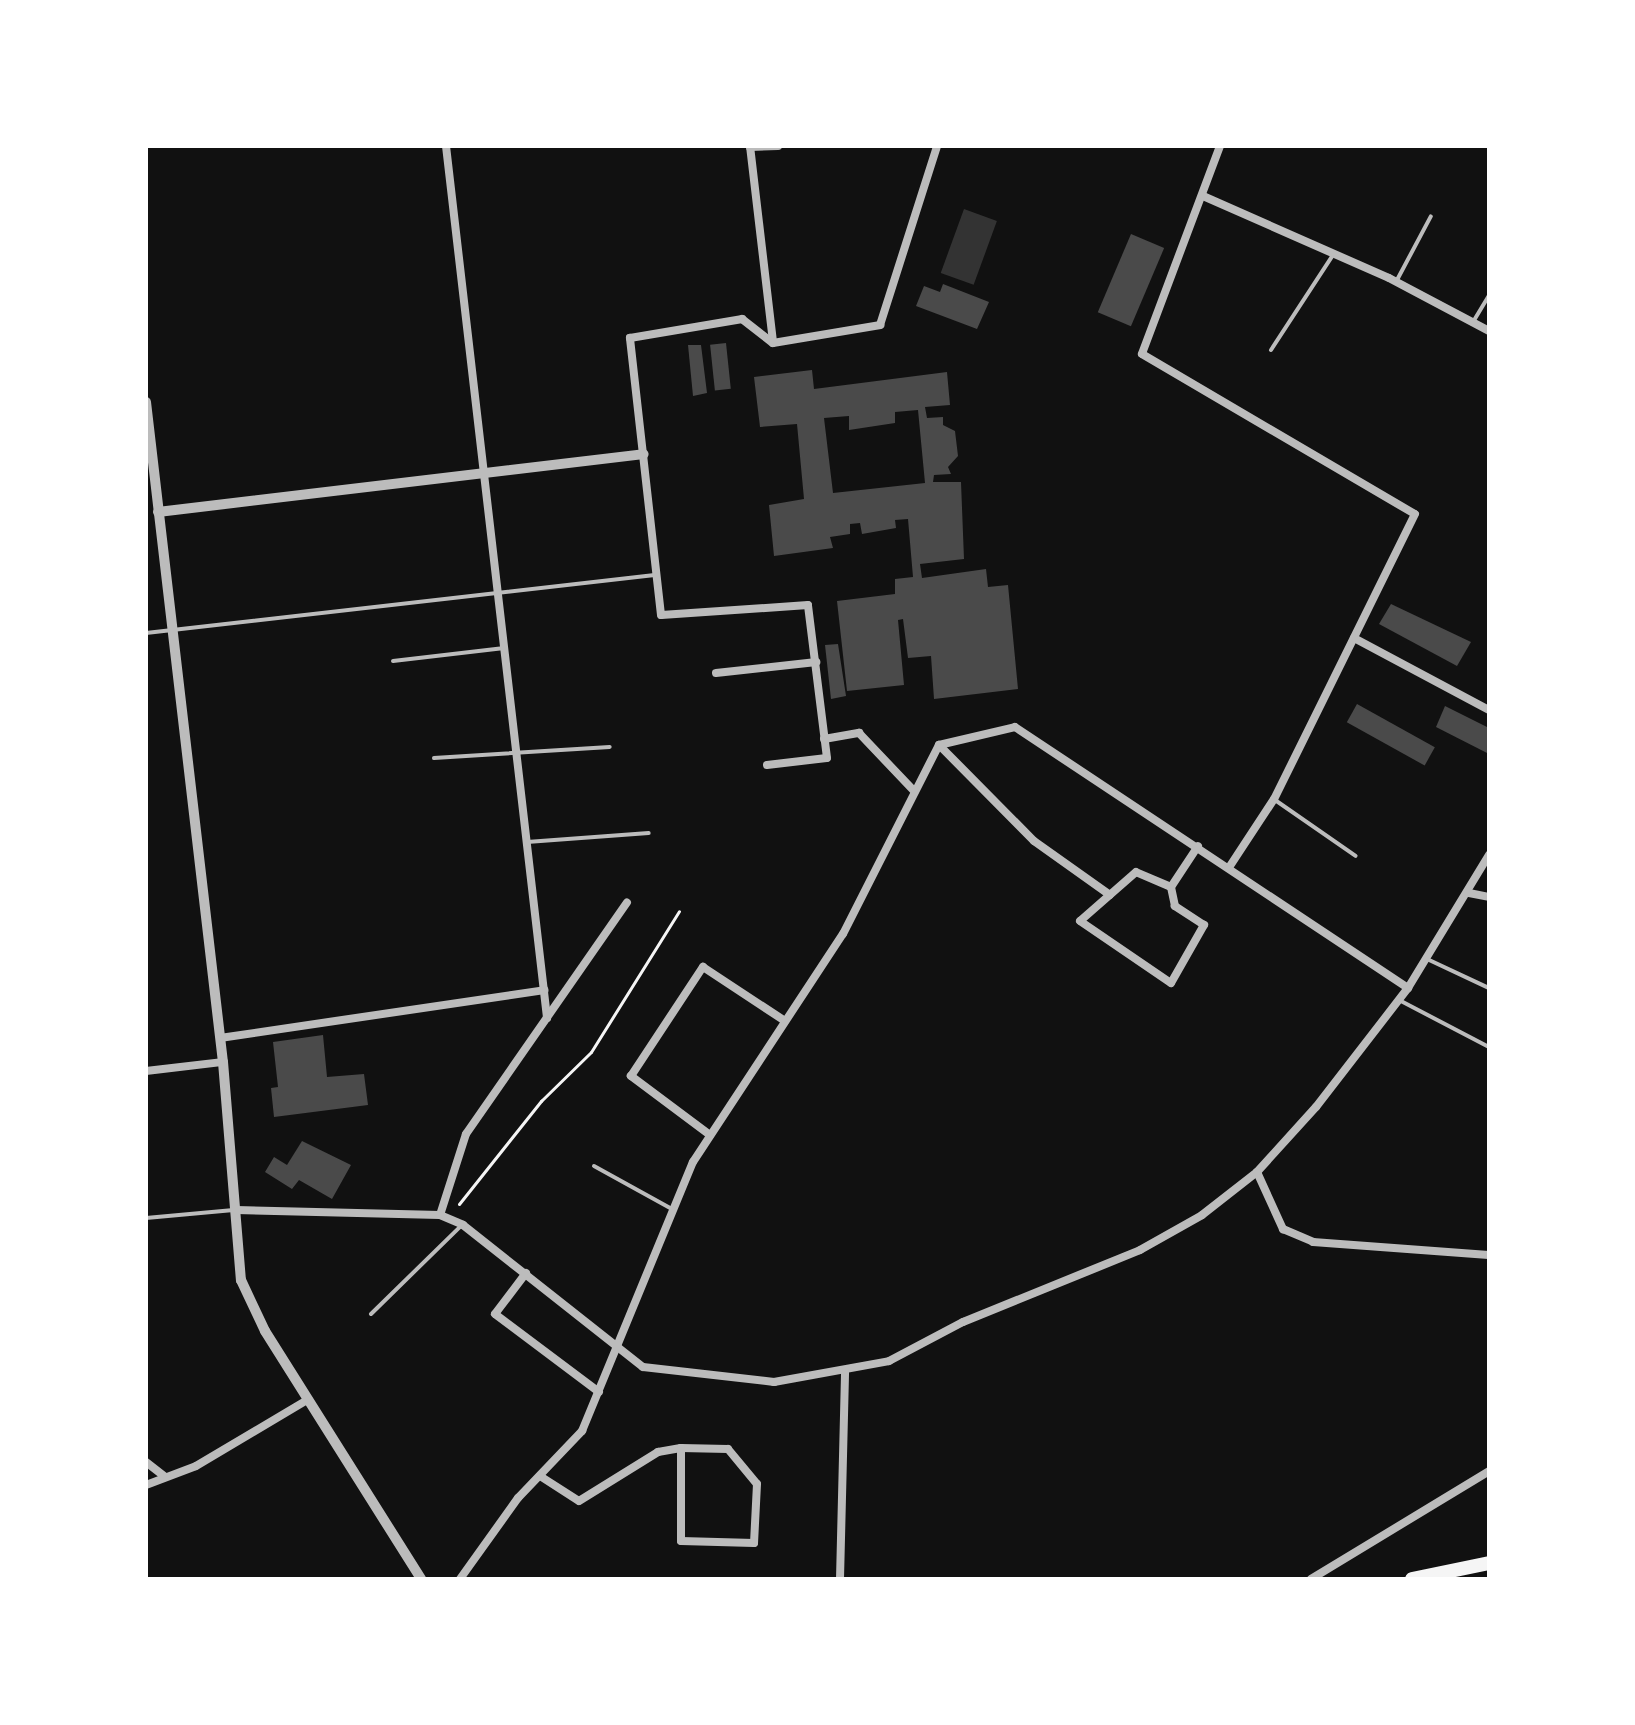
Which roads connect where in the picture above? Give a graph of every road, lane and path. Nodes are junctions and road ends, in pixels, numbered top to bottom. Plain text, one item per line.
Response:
1 (446, 146) edge
2 (750, 146) edge
3 (778, 146) edge
4 (937, 146) edge
5 (1220, 146) edge
6 (1203, 196) junction
7 (1431, 216) dead end
8 (1334, 254) junction
9 (1396, 282) junction
10 (1489, 295) edge
11 (1473, 322) junction
12 (1489, 331) edge
13 (773, 343) junction
14 (1271, 350) dead end
15 (146, 402) edge
16 (644, 454) junction
17 (484, 473) junction
18 (158, 512) junction
19 (657, 575) junction
20 (498, 590) junction
21 (169, 630) junction
22 (146, 633) edge
23 (1354, 638) junction
24 (504, 648) junction
25 (393, 661) dead end
26 (816, 662) junction
27 (716, 673) dead end
28 (1489, 710) edge
29 (824, 739) junction
30 (939, 745) junction
31 (610, 747) dead end
32 (517, 755) junction
33 (434, 758) dead end
34 (767, 765) dead end
35 (913, 790) junction
36 (1274, 799) junction
37 (649, 833) dead end
38 (527, 842) junction
39 (1198, 846) junction
40 (1489, 855) edge
41 (1356, 856) dead end
42 (1230, 866) junction
43 (1171, 887) junction
44 (1469, 893) junction
45 (1110, 895) junction
46 (1489, 897) edge
47 (627, 902) dead end
48 (679, 911) dead end
49 (1427, 959) junction
50 (1408, 988) junction
51 (1489, 988) edge
52 (544, 990) junction
53 (1398, 1000) junction
54 (547, 1018) junction
55 (785, 1021) junction
56 (220, 1038) junction
57 (1489, 1047) edge
58 (223, 1062) junction
59 (146, 1071) edge
60 (710, 1135) junction
61 (594, 1166) dead end
62 (1257, 1172) junction
63 (672, 1209) junction
64 (236, 1210) junction
65 (444, 1217) junction
66 (146, 1218) edge
67 (463, 1225) junction
68 (1489, 1255) edge
69 (526, 1273) junction
70 (371, 1314) dead end
71 (617, 1351) junction
72 (845, 1372) junction
73 (599, 1392) junction
74 (307, 1400) junction
75 (681, 1448) junction
76 (146, 1462) edge
77 (1489, 1471) edge
78 (540, 1476) junction
79 (165, 1477) junction
80 (146, 1485) edge
81 (1489, 1563) edge
82 (421, 1579) edge
83 (460, 1579) edge
84 (840, 1579) edge
85 (1311, 1579) edge
86 (1412, 1579) edge

1 - 17 street
2 - 3 street
2 - 13 street
4 - 13 street
5 - 6 street
6 - 8 street
6 - 23 street
7 - 9 lane
8 - 9 street
8 - 14 lane
9 - 11 street
10 - 11 lane
11 - 12 street
13 - 16 street
15 - 18 street
16 - 17 street
16 - 19 street
17 - 18 street
17 - 20 street
18 - 21 street
19 - 20 lane
19 - 26 street
20 - 21 lane
20 - 24 street
21 - 22 lane
21 - 56 street
23 - 28 street
23 - 36 street
24 - 25 lane
24 - 32 street
26 - 27 street
26 - 29 street
29 - 34 street
29 - 35 street
30 - 35 street
30 - 39 street
30 - 45 street
31 - 32 lane
32 - 33 lane
32 - 38 street
35 - 55 street
36 - 41 lane
36 - 42 street
37 - 38 lane
38 - 52 street
39 - 42 street
39 - 43 street
40 - 44 street
42 - 50 street
43 - 45 street
43 - 45 street
44 - 46 street
44 - 49 street
47 - 54 street
48 - 65 path
49 - 50 street
49 - 51 lane
50 - 53 street
52 - 54 street
52 - 56 street
53 - 57 lane
53 - 62 street
54 - 65 street
55 - 60 street
55 - 60 street
56 - 58 street
58 - 59 street
58 - 64 street
60 - 63 street
61 - 63 lane
62 - 68 street
62 - 72 street
63 - 71 street
64 - 65 street
64 - 66 lane
64 - 74 street
65 - 67 street
67 - 69 street
67 - 70 lane
69 - 71 street
69 - 73 street
71 - 72 street
71 - 73 street
72 - 84 street
73 - 78 street
74 - 79 street
74 - 82 street
75 - 75 street
75 - 78 street
76 - 79 street
77 - 85 street
78 - 83 street
79 - 80 street
81 - 86 highway

